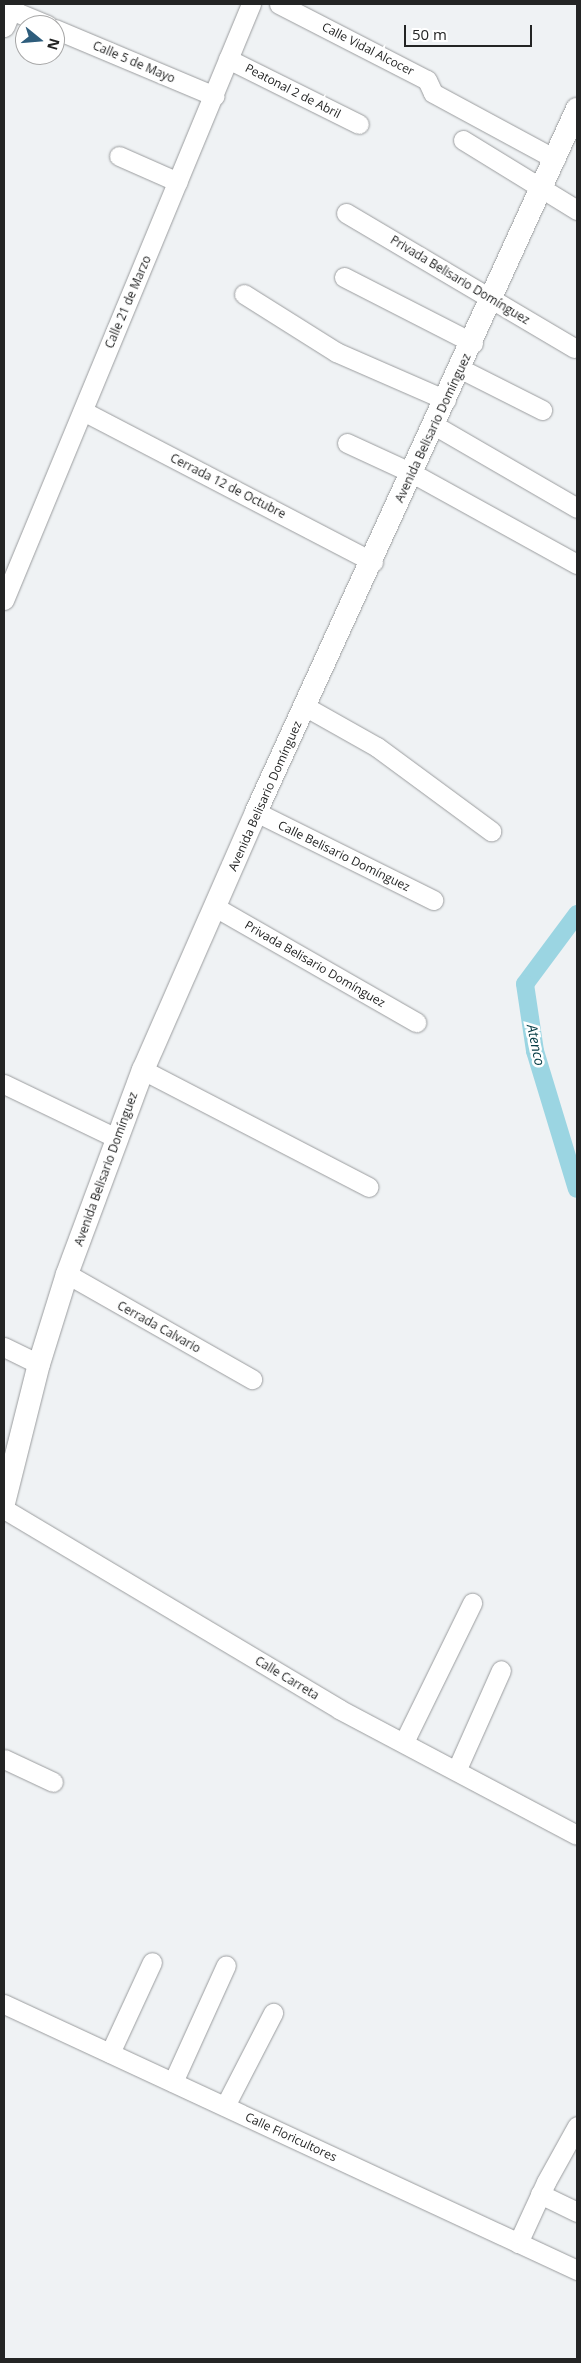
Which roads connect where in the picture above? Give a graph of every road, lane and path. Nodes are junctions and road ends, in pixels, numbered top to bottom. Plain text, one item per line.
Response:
1 (251, 4) edge
2 (279, 4) edge
3 (65, 32) edge
4 (228, 59) junction
5 (214, 96) junction
6 (577, 109) edge
7 (359, 124) dead end
8 (572, 138) edge
9 (463, 140) dead end
10 (119, 156) dead end
11 (555, 159) junction
12 (178, 182) junction
13 (541, 191) junction
14 (577, 210) edge
15 (346, 212) dead end
16 (344, 277) dead end
17 (244, 294) dead end
18 (492, 300) junction
19 (473, 343) junction
20 (574, 348) dead end
21 (461, 369) junction
22 (446, 400) junction
23 (542, 410) dead end
24 (83, 411) junction
25 (434, 425) junction
26 (347, 443) dead end
27 (412, 473) junction
28 (577, 508) edge
29 (373, 562) junction
30 (577, 564) edge
31 (4, 600) edge
32 (306, 706) junction
33 (256, 812) junction
34 (491, 832) dead end
35 (433, 900) dead end
36 (215, 907) junction
37 (416, 1022) dead end
38 (143, 1070) junction
39 (4, 1084) edge
40 (116, 1138) junction
41 (369, 1188) dead end
42 (67, 1274) junction
43 (4, 1347) edge
44 (39, 1364) junction
45 (252, 1379) dead end
46 (4, 1503) edge
47 (4, 1509) edge
48 (472, 1603) dead end
49 (502, 1670) dead end
50 (404, 1742) junction
51 (4, 1759) edge
52 (457, 1769) junction
53 (53, 1782) dead end
54 (577, 1834) edge
55 (152, 1962) dead end
56 (226, 1965) dead end
57 (4, 2004) edge
58 (273, 2013) dead end
59 (110, 2053) junction
60 (173, 2082) junction
61 (225, 2106) junction
62 (577, 2126) edge
63 (540, 2194) junction
64 (577, 2212) edge
65 (518, 2243) junction
66 (577, 2270) edge

1 - 4 street, Calle 21 de Marzo
2 - 11 street, Calle Vidal Alcocer
3 - 5 street, Calle 5 de Mayo
4 - 5 street, Calle 21 de Marzo
4 - 7 street, Peatonal 2 de Abril
5 - 12 street, Calle 21 de Marzo
6 - 8 main road, Avenida Belisario Domínguez
8 - 11 main road, Avenida Belisario Domínguez
9 - 13 street
10 - 12 street
11 - 13 main road, Avenida Belisario Domínguez
12 - 24 street, Calle 21 de Marzo
13 - 14 street
13 - 18 main road, Avenida Belisario Domínguez
15 - 18 street, Privada Belisario Domínguez
16 - 19 street
17 - 22 street
18 - 19 main road, Avenida Belisario Domínguez
18 - 20 street, Privada Belisario Domínguez
19 - 21 main road, Avenida Belisario Domínguez
21 - 22 main road, Avenida Belisario Domínguez
21 - 23 street
22 - 25 main road, Avenida Belisario Domínguez
24 - 29 street, Cerrada 12 de Octubre
24 - 31 street, Calle 21 de Marzo
25 - 27 main road, Avenida Belisario Domínguez
25 - 28 street
26 - 27 street
27 - 29 main road, Avenida Belisario Domínguez
27 - 30 street
29 - 32 main road, Avenida Belisario Domínguez
32 - 33 main road, Avenida Belisario Domínguez
32 - 34 street
33 - 35 street, Calle Belisario Domínguez
33 - 36 main road, Avenida Belisario Domínguez
36 - 37 street, Privada Belisario Domínguez
36 - 38 main road, Avenida Belisario Domínguez
38 - 40 main road, Avenida Belisario Domínguez
38 - 41 street
39 - 40 street
40 - 42 main road, Avenida Belisario Domínguez
42 - 44 main road, Avenida Belisario Domínguez
42 - 45 street, Cerrada Calvario
43 - 44 street
44 - 46 main road, Avenida Belisario Domínguez
47 - 50 street, Calle Carreta
48 - 50 street
49 - 52 street
50 - 52 street, Calle Carreta
51 - 53 street
52 - 54 street, Calle Carreta
55 - 59 street
56 - 60 street
57 - 59 street, Calle Floricultores
58 - 61 street
59 - 60 street, Calle Floricultores
60 - 61 street, Calle Floricultores
61 - 65 street, Calle Floricultores
62 - 63 street
63 - 64 street
63 - 65 street
65 - 66 street, Calle Floricultores

